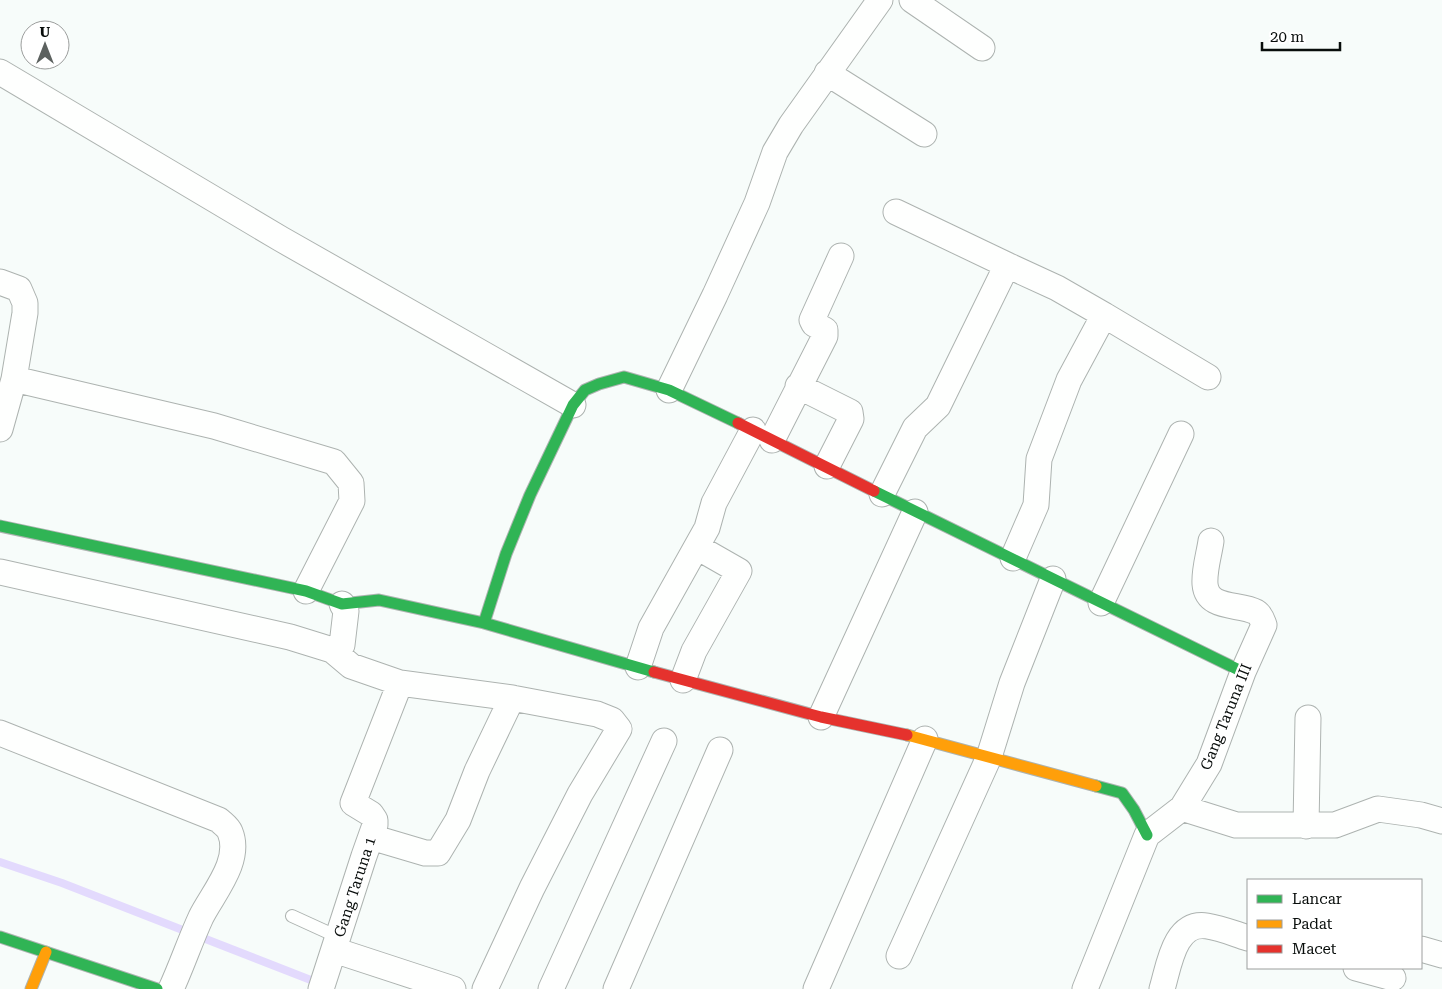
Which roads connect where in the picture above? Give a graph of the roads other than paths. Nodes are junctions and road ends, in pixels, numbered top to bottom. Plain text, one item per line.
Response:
1 (880, 0) edge
2 (912, 0) edge
3 (982, 48) dead end
4 (0, 72) edge
5 (827, 73) junction
6 (924, 134) dead end
7 (896, 212) dead end
8 (842, 256) dead end
9 (1007, 265) junction
10 (0, 282) edge
11 (1104, 315) junction
12 (1208, 377) dead end
13 (14, 379) junction
14 (798, 386) junction
15 (669, 390) junction
16 (573, 405) junction
17 (0, 429) edge
18 (1181, 434) dead end
19 (763, 435) junction
20 (827, 466) junction
21 (882, 494) junction
22 (915, 512) junction
23 (0, 526) edge
24 (1211, 541) dead end
25 (697, 546) junction
26 (1013, 558) junction
27 (0, 572) edge
28 (1053, 579) junction
29 (306, 591) junction
30 (1101, 603) junction
31 (342, 604) junction
32 (484, 623) junction
33 (332, 650) junction
34 (638, 667) junction
35 (1243, 672) junction
36 (683, 680) junction
37 (400, 683) junction
38 (512, 698) junction
39 (821, 717) junction
40 (1308, 718) dead end
41 (0, 734) edge
42 (925, 740) junction
43 (664, 741) dead end
44 (720, 750) dead end
45 (989, 757) junction
46 (1182, 808) junction
47 (1442, 822) edge
48 (1306, 826) junction
49 (1147, 835) junction
50 (371, 837) junction
51 (292, 916) dead end
52 (0, 938) edge
53 (1247, 938) edge
54 (1422, 949) edge
55 (334, 950) junction
56 (46, 952) junction
57 (1442, 955) edge
58 (899, 956) dead end
59 (1360, 969) edge
60 (1393, 978) edge
61 (31, 989) edge
62 (157, 989) edge
63 (171, 989) edge
64 (320, 989) edge
65 (453, 989) edge
66 (485, 989) edge
67 (551, 989) edge
68 (616, 989) edge
69 (816, 989) edge
70 (1085, 989) edge
71 (1162, 989) edge

1 - 5 street
2 - 3 street
4 - 16 street
5 - 6 street
5 - 15 street
7 - 9 street
8 - 14 street
9 - 11 street
9 - 21 street
10 - 13 street
11 - 12 street
11 - 26 street
13 - 17 street
13 - 29 street
14 - 19 street
14 - 20 street
15 - 16 street
15 - 19 street
16 - 32 street
18 - 30 street
19 - 20 street
19 - 25 street
20 - 21 street
21 - 22 street
22 - 26 street
22 - 39 street
23 - 29 street
24 - 35 street, Gang Taruna III
25 - 34 street
25 - 36 street
26 - 28 street
27 - 33 street
28 - 30 street
28 - 45 street
29 - 31 street
30 - 35 street
31 - 32 street
31 - 33 street
32 - 34 street
33 - 37 street
34 - 36 street
35 - 46 street, Gang Taruna III
36 - 39 street
37 - 38 street
37 - 50 street, Gang Taruna 1
38 - 50 street
38 - 66 street
39 - 42 street
40 - 48 street
41 - 63 street
42 - 45 street
42 - 69 street
43 - 67 street
44 - 68 street
45 - 49 street
45 - 58 street
46 - 48 street
46 - 49 street, Gang Taruna III
47 - 48 street
49 - 70 street
50 - 55 street, Gang Taruna 1
51 - 55 lane
52 - 56 street
53 - 71 street
54 - 57 street
55 - 64 street, Gang Taruna 1
55 - 65 street
56 - 61 street
56 - 62 street
59 - 60 street

